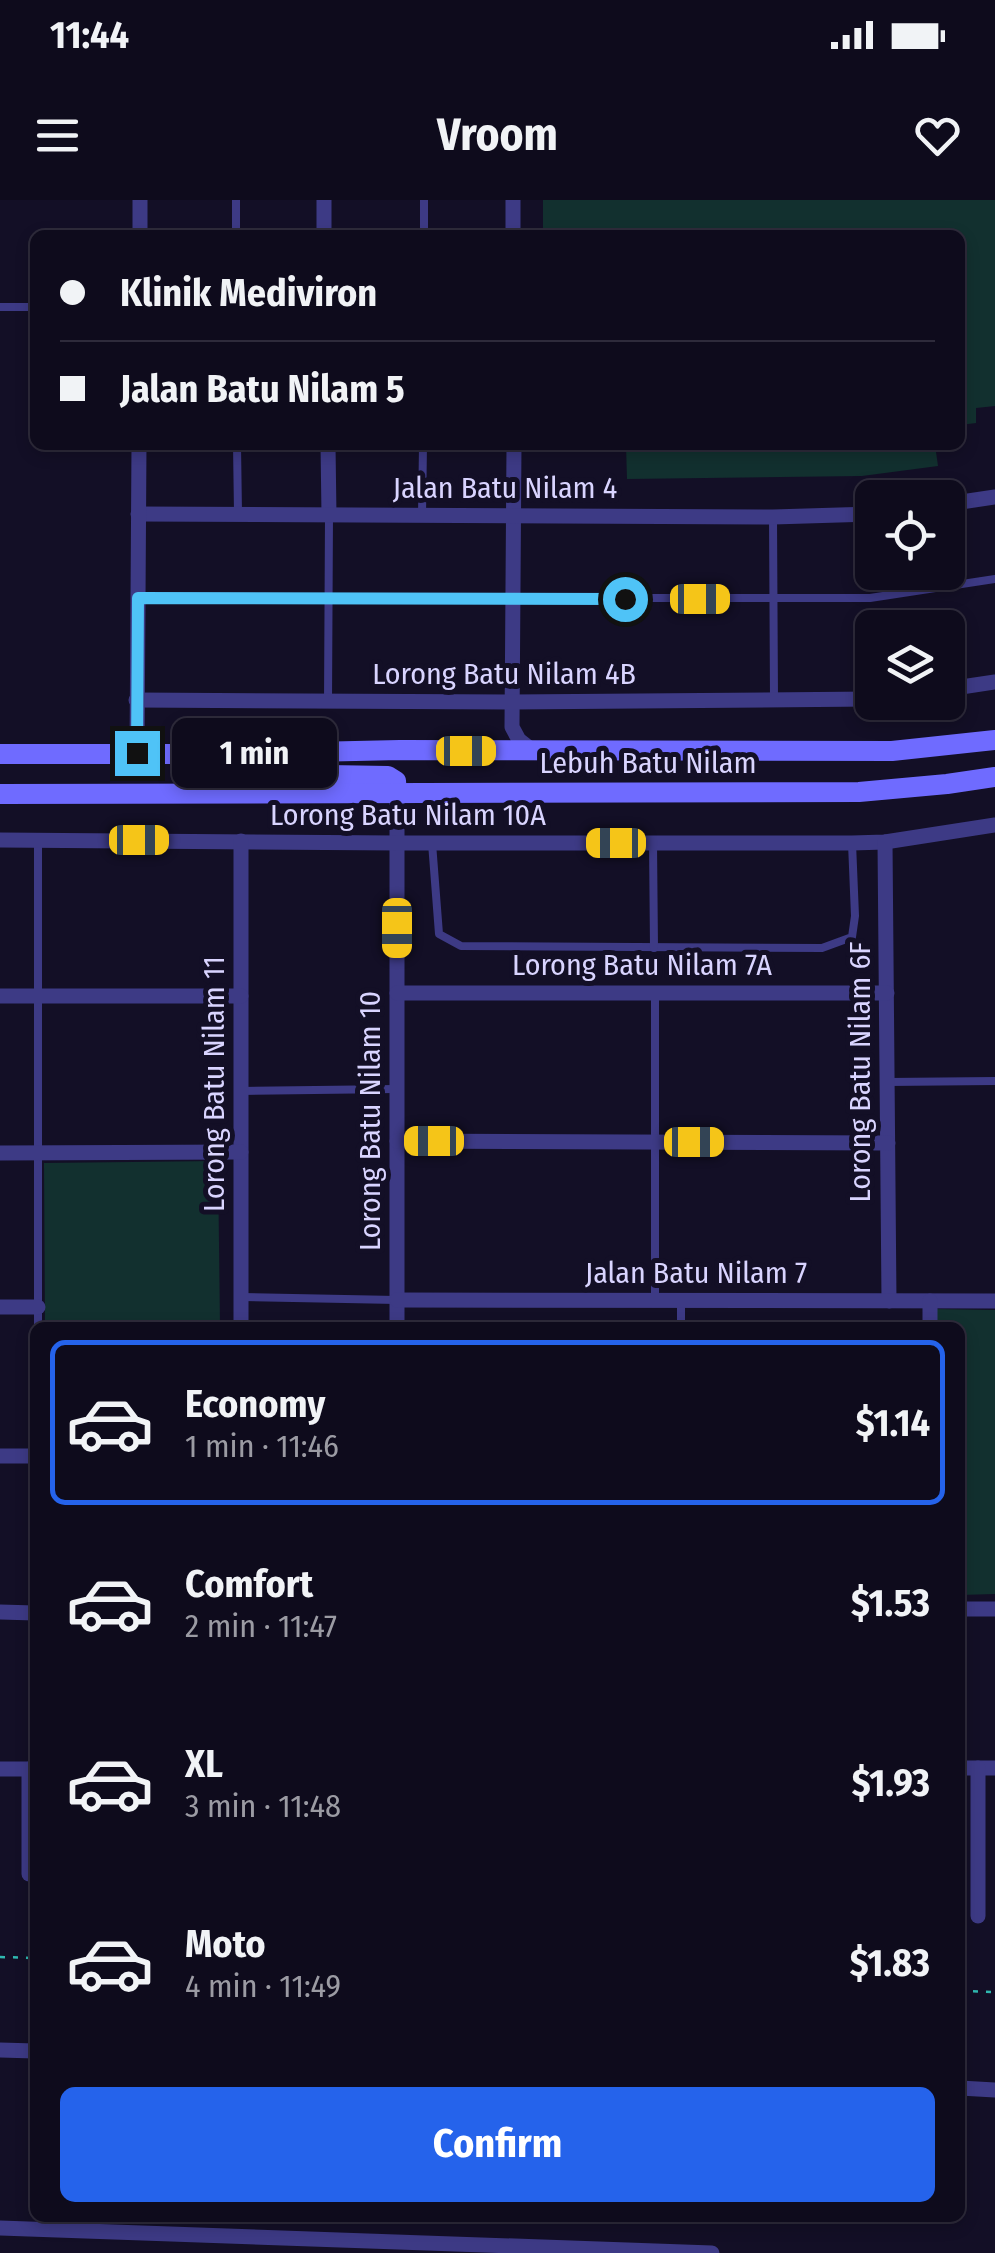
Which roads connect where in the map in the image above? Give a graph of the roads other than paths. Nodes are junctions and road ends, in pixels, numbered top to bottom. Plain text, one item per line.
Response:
1 (140, 200) edge
2 (236, 200) edge
3 (324, 200) edge
4 (424, 200) edge
5 (513, 200) edge
6 (140, 230) edge
7 (236, 230) edge
8 (324, 230) edge
9 (424, 230) edge
10 (513, 230) edge
11 (30, 307) edge
12 (0, 308) edge
13 (138, 450) edge
14 (237, 450) edge
15 (328, 450) edge
16 (423, 450) edge
17 (514, 450) edge
18 (995, 497) edge
19 (965, 501) edge
20 (238, 513) junction
21 (138, 514) junction
22 (329, 515) junction
23 (855, 515) edge
24 (422, 516) junction
25 (514, 516) junction
26 (773, 517) junction
27 (995, 579) edge
28 (327, 597) junction
29 (138, 598) junction
30 (514, 599) junction
31 (774, 599) junction
32 (995, 682) edge
33 (965, 686) edge
34 (774, 699) junction
35 (855, 699) edge
36 (136, 700) junction
37 (328, 702) junction
38 (512, 702) junction
39 (995, 740) edge
40 (533, 752) junction
41 (137, 753) junction
42 (0, 754) edge
43 (226, 754) junction
44 (995, 777) edge
45 (0, 794) edge
46 (397, 794) junction
47 (995, 825) edge
48 (0, 840) edge
49 (38, 840) junction
50 (241, 841) junction
51 (885, 842) junction
52 (653, 843) junction
53 (852, 843) junction
54 (397, 844) junction
55 (432, 844) junction
56 (654, 948) junction
57 (886, 992) junction
58 (397, 993) junction
59 (655, 993) junction
60 (0, 996) edge
61 (38, 996) junction
62 (241, 996) junction
63 (995, 1081) edge
64 (888, 1082) junction
65 (397, 1089) junction
66 (241, 1091) junction
67 (397, 1141) junction
68 (655, 1142) junction
69 (888, 1143) junction
70 (0, 1152) edge
71 (38, 1152) junction
72 (241, 1152) junction
73 (241, 1297) junction
74 (397, 1300) junction
75 (654, 1301) junction
76 (681, 1301) junction
77 (889, 1301) junction
78 (930, 1301) junction
79 (995, 1302) edge
80 (0, 1307) edge
81 (38, 1307) junction
82 (38, 1322) edge
83 (241, 1322) edge
84 (397, 1322) edge
85 (681, 1322) edge
86 (930, 1322) edge
87 (0, 1456) edge
88 (30, 1456) edge
89 (965, 1609) edge
90 (995, 1609) edge
91 (0, 1612) edge
92 (30, 1612) edge
93 (986, 1768) edge
94 (0, 1769) edge
95 (30, 1769) edge
96 (978, 1916) dead end
97 (0, 2050) edge
98 (30, 2052) edge
99 (965, 2088) edge
100 (995, 2090) edge
101 (0, 2228) edge
102 (712, 2253) edge

1 - 6 street
2 - 7 lane
3 - 8 street
4 - 9 lane
5 - 10 street
11 - 12 lane
13 - 21 street
14 - 20 lane
15 - 22 street
16 - 24 lane
17 - 25 street
18 - 19 street
20 - 21 street, Jalan Batu Nilam 4
20 - 22 street, Jalan Batu Nilam 4
21 - 29 street
22 - 24 street, Jalan Batu Nilam 4
22 - 28 lane
23 - 26 street, Jalan Batu Nilam 4
24 - 25 street, Jalan Batu Nilam 4
25 - 26 street, Jalan Batu Nilam 4
25 - 30 street
26 - 31 lane
27 - 31 lane
28 - 29 lane
28 - 30 lane
28 - 37 lane
29 - 36 street
30 - 31 lane
30 - 38 street
31 - 34 lane
32 - 33 street
34 - 35 street, Lorong Batu Nilam 4B
34 - 38 street, Lorong Batu Nilam 4B
36 - 37 street, Lorong Batu Nilam 4B
36 - 41 street
37 - 38 street, Lorong Batu Nilam 4B
38 - 40 street
39 - 40 main road, Lebuh Batu Nilam
40 - 43 main road, Lebuh Batu Nilam
41 - 42 main road, Lebuh Batu Nilam
41 - 43 main road, Lebuh Batu Nilam
43 - 46 main road
44 - 46 main road, Lebuh Batu Nilam
45 - 46 main road, Lebuh Batu Nilam
46 - 54 street, Lorong Batu Nilam 10
47 - 51 street, Lorong Batu Nilam 10A
48 - 49 street, Lorong Batu Nilam 10A
49 - 50 street, Lorong Batu Nilam 10A
49 - 61 lane
50 - 54 street, Lorong Batu Nilam 10A
50 - 62 street, Lorong Batu Nilam 11
51 - 53 street, Lorong Batu Nilam 10A
51 - 57 street, Lorong Batu Nilam 6F
52 - 53 street, Lorong Batu Nilam 10A
52 - 55 street, Lorong Batu Nilam 10A
52 - 56 lane
53 - 56 lane
54 - 55 street, Lorong Batu Nilam 10A
54 - 58 street, Lorong Batu Nilam 10
55 - 56 lane
57 - 59 street, Lorong Batu Nilam 7A
57 - 64 street, Lorong Batu Nilam 6F
58 - 59 street, Lorong Batu Nilam 7A
58 - 65 street, Lorong Batu Nilam 10
59 - 68 lane
60 - 61 street
61 - 62 street
61 - 71 lane
62 - 66 street, Lorong Batu Nilam 11
63 - 64 lane
64 - 69 street, Lorong Batu Nilam 6F
65 - 66 lane
65 - 67 street, Lorong Batu Nilam 10
66 - 72 street, Lorong Batu Nilam 11
67 - 68 street
67 - 74 street, Lorong Batu Nilam 10
68 - 69 street
68 - 75 lane
69 - 77 street, Lorong Batu Nilam 6F
70 - 71 street
71 - 72 street
71 - 81 lane
72 - 73 street, Lorong Batu Nilam 11
73 - 74 lane
73 - 83 street, Lorong Batu Nilam 11
74 - 75 street, Jalan Batu Nilam 7
74 - 84 street, Lorong Batu Nilam 10
75 - 76 street, Jalan Batu Nilam 7
76 - 77 street, Jalan Batu Nilam 7
76 - 85 lane
77 - 78 street, Jalan Batu Nilam 7
78 - 79 street, Jalan Batu Nilam 7
78 - 86 street
80 - 81 street
81 - 82 lane
87 - 88 street
89 - 90 street
91 - 92 street
93 - 96 street
94 - 95 street
97 - 98 street
99 - 100 street
101 - 102 street

